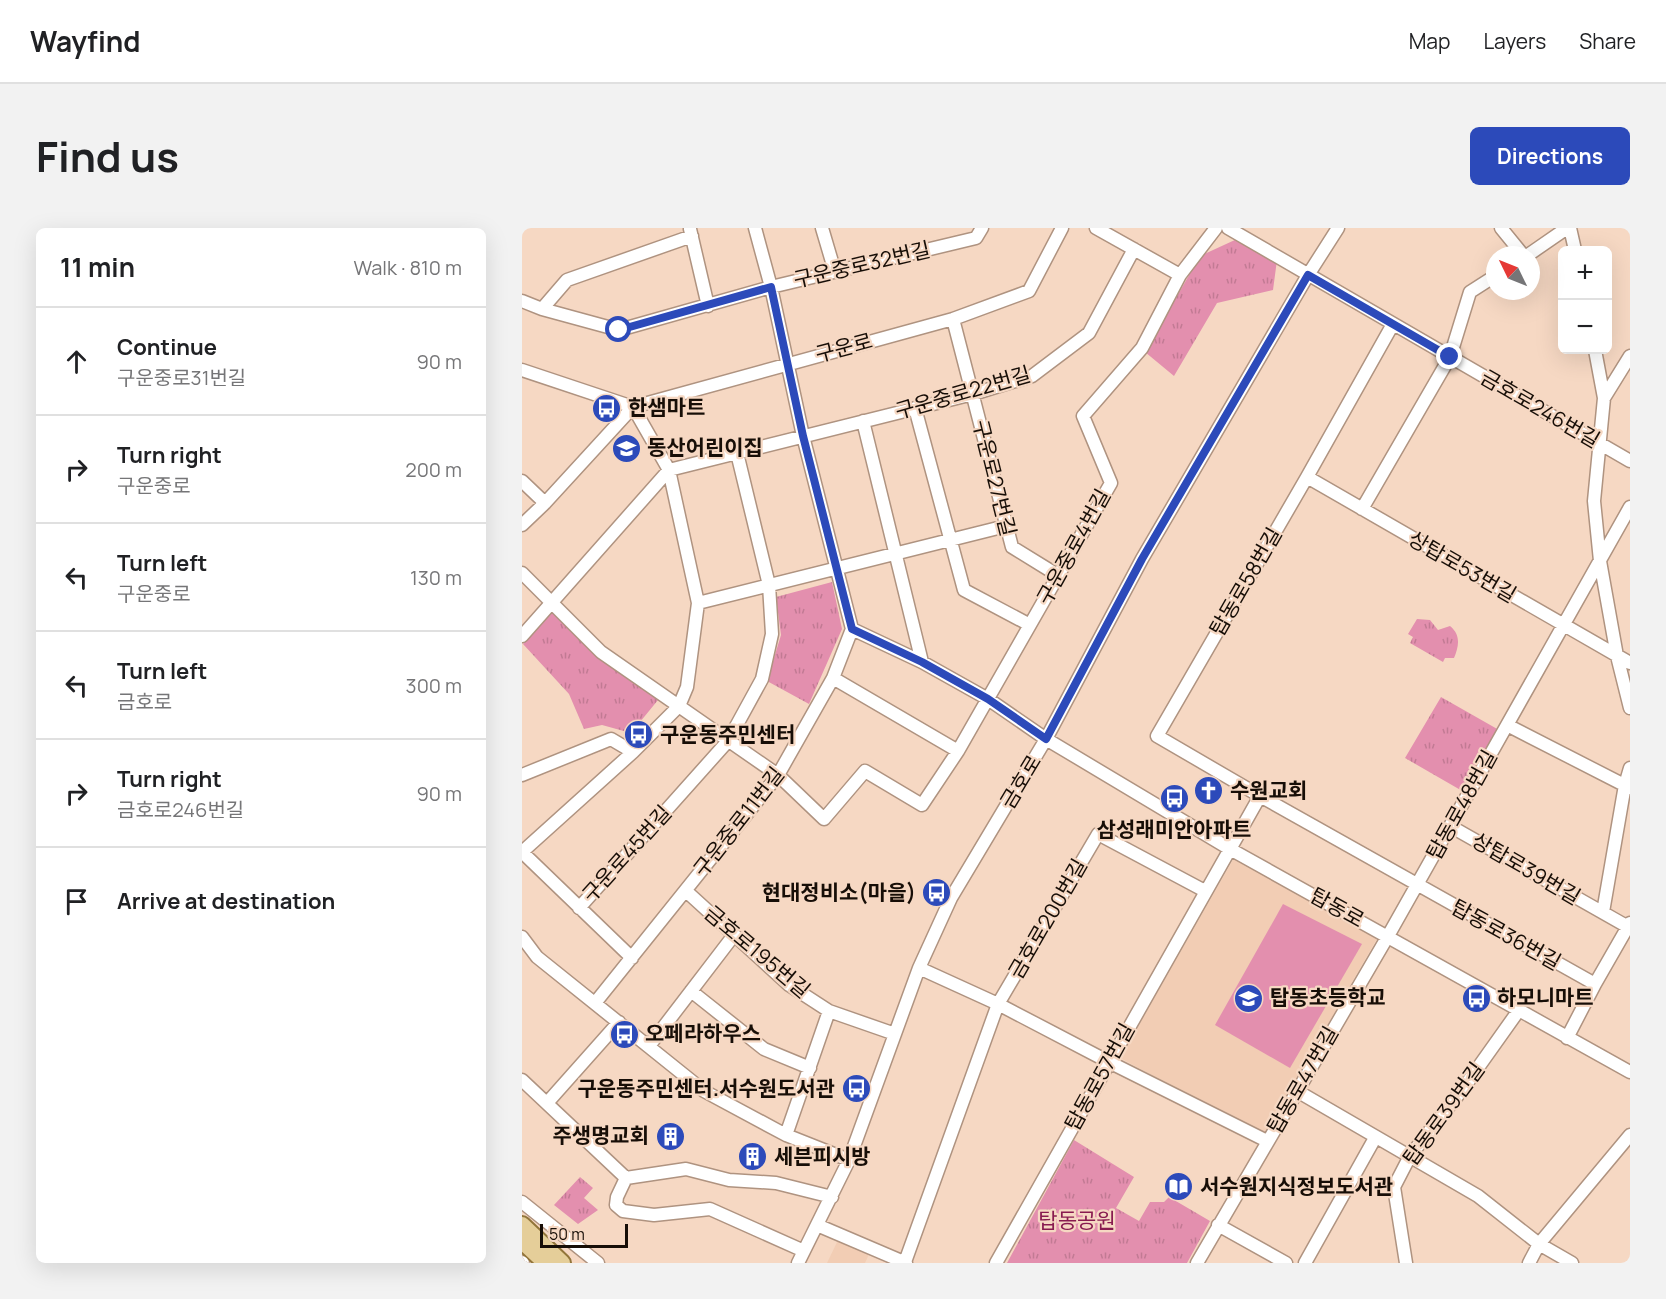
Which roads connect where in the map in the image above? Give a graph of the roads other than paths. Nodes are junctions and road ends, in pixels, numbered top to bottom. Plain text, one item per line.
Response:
1 (755, 228) edge
2 (822, 228) edge
3 (982, 228) edge
4 (1062, 228) edge
5 (1096, 228) edge
6 (1216, 228) edge
7 (1228, 228) edge
8 (1338, 228) edge
9 (1501, 228) edge
10 (1568, 228) edge
11 (691, 232) edge
12 (1516, 246) edge
13 (1574, 246) edge
14 (1540, 247) edge
15 (1134, 249) junction
16 (835, 273) junction
17 (1180, 275) junction
18 (1308, 275) junction
19 (1486, 282) edge
20 (771, 287) junction
21 (522, 301) edge
22 (708, 306) junction
23 (542, 309) junction
24 (953, 319) junction
25 (1393, 324) junction
26 (1595, 354) edge
27 (1630, 356) edge
28 (1450, 357) junction
29 (787, 363) junction
30 (522, 370) edge
31 (973, 394) junction
32 (1604, 398) junction
33 (633, 407) junction
34 (915, 408) junction
35 (863, 421) junction
36 (803, 436) junction
37 (1600, 444) junction
38 (736, 453) junction
39 (1630, 461) edge
40 (669, 470) junction
41 (1307, 477) junction
42 (522, 481) edge
43 (545, 503) junction
44 (1630, 507) edge
45 (1362, 509) junction
46 (522, 525) edge
47 (1006, 526) junction
48 (951, 540) junction
49 (896, 554) junction
50 (1600, 561) junction
51 (837, 568) junction
52 (522, 573) edge
53 (1059, 576) junction
54 (769, 585) junction
55 (698, 603) junction
56 (552, 604) junction
57 (1030, 625) junction
58 (1563, 625) junction
59 (852, 629) junction
60 (522, 636) edge
61 (1617, 656) junction
62 (922, 662) junction
63 (1630, 663) edge
64 (832, 678) junction
65 (988, 699) junction
66 (679, 706) junction
67 (1630, 708) edge
68 (1507, 724) junction
69 (1046, 739) junction
70 (728, 741) junction
71 (958, 751) junction
72 (633, 752) junction
73 (1630, 768) edge
74 (523, 774) edge
75 (778, 775) junction
76 (1628, 787) edge
77 (1260, 796) junction
78 (1450, 826) junction
79 (1230, 849) junction
80 (522, 852) edge
81 (1416, 885) junction
82 (686, 891) junction
83 (1205, 891) junction
84 (579, 908) junction
85 (1603, 912) junction
86 (1629, 926) edge
87 (734, 935) junction
88 (1388, 936) junction
89 (522, 937) edge
90 (632, 958) junction
91 (919, 968) junction
92 (1595, 984) junction
93 (691, 991) junction
94 (595, 1003) junction
95 (998, 1004) junction
96 (1519, 1010) junction
97 (829, 1011) junction
98 (619, 1022) junction
99 (895, 1034) junction
100 (1568, 1038) junction
101 (649, 1046) junction
102 (1108, 1062) junction
103 (810, 1068) junction
104 (1630, 1072) edge
105 (522, 1080) edge
106 (1297, 1091) junction
107 (547, 1103) junction
108 (786, 1135) junction
109 (1630, 1135) edge
110 (1375, 1138) junction
111 (1268, 1141) junction
112 (1410, 1156) junction
113 (849, 1160) junction
114 (626, 1178) junction
115 (832, 1197) junction
116 (522, 1202) edge
117 (522, 1225) edge
118 (817, 1225) junction
119 (1218, 1225) junction
120 (522, 1241) edge
121 (1539, 1244) junction
122 (804, 1251) junction
123 (546, 1263) edge
124 (562, 1263) edge
125 (598, 1263) edge
126 (798, 1263) edge
127 (906, 1263) edge
128 (996, 1263) edge
129 (1197, 1263) edge
130 (1286, 1263) edge
131 (1305, 1263) edge
132 (1406, 1263) edge
133 (1529, 1263) edge
134 (1572, 1263) edge

1 - 20 street
2 - 16 street
3 - 16 street, 구운중로32번길
4 - 24 street, 구운로
5 - 15 street
6 - 17 street, 구운중로4번길
7 - 18 street, 금호로246번길
8 - 18 street, 금호로
9 - 12 street
10 - 13 street
10 - 14 street
11 - 22 street
11 - 23 street
15 - 17 street
15 - 31 street, 구운중로22번길
16 - 20 street, 구운중로32번길
17 - 53 street, 구운중로4번길
18 - 25 street, 금호로246번길
18 - 69 street, 금호로
19 - 28 street
20 - 22 street, 구운중로32번길
20 - 29 street
21 - 23 street, 구운중로32번길
22 - 23 street, 구운중로32번길
24 - 29 street, 구운로
24 - 31 street, 구운로27번길
25 - 28 street, 금호로246번길
25 - 41 street, 탑동로58번길
26 - 32 street
27 - 32 street
28 - 37 street, 금호로246번길
28 - 45 street
29 - 33 street, 구운로
29 - 36 street
30 - 33 street
31 - 34 street, 구운중로22번길
31 - 47 street, 구운로27번길
32 - 37 street
33 - 40 street, 구운로45번길
33 - 43 street
34 - 35 street, 구운중로22번길
34 - 48 street, 구운중로4번길
35 - 36 street, 구운중로22번길
35 - 49 street
36 - 38 street, 구운중로22번길
36 - 51 street
37 - 39 street, 금호로246번길
37 - 50 street
38 - 40 street, 구운중로22번길
38 - 54 street, 구운로45번길
40 - 55 street, 구운로45번길
40 - 56 street
41 - 45 street, 상탑로53번길
41 - 77 street, 탑동로58번길
42 - 43 street
43 - 46 street
44 - 50 street, 탑동로48번길
45 - 58 street, 상탑로53번길
47 - 48 street
47 - 53 street, 구운로27번길
48 - 49 street
48 - 57 street, 구운중로4번길
49 - 51 street
49 - 62 street
50 - 58 street, 탑동로48번길
50 - 61 street
51 - 54 street
51 - 59 street
52 - 56 street
53 - 57 street, 구운중로4번길
54 - 55 street
54 - 70 street, 구운로45번길
55 - 66 street, 구운로45번길
56 - 60 street
56 - 66 street
57 - 65 street, 구운중로4번길
58 - 61 street, 상탑로53번길
58 - 68 street, 탑동로48번길
59 - 62 street, 탑동로
59 - 64 street, 구운중로11번길
61 - 63 street, 상탑로53번길
61 - 67 street
62 - 65 street, 탑동로
64 - 71 street
64 - 75 street, 구운중로11번길
65 - 69 street, 탑동로
65 - 71 street, 구운중로4번길
66 - 70 street
66 - 72 street, 구운로45번길
68 - 76 street
68 - 78 street, 탑동로48번길
69 - 79 street, 탑동로
69 - 91 street, 금호로
70 - 75 street
70 - 84 street, 구운로45번길
71 - 75 street, 구운중로4번길
72 - 74 street
72 - 80 street, 구운로45번길
73 - 76 street
75 - 82 street, 구운중로11번길
76 - 85 street, 상탑로39번길
77 - 79 street
77 - 81 street, 탑동로58번길
78 - 81 street, 탑동로48번길
78 - 85 street, 상탑로39번길
79 - 83 street, 탑동로57번길
79 - 88 street, 탑동로
80 - 84 street, 구운로45번길
81 - 88 street, 탑동로48번길
81 - 92 street, 탑동로36번길
82 - 87 street, 금호로195번길
82 - 90 street, 구운중로11번길
83 - 95 street, 금호로200번길
83 - 102 street, 탑동로57번길
84 - 90 street
85 - 86 street, 상탑로39번길
86 - 92 street
87 - 93 street
87 - 97 street, 금호로195번길
88 - 96 street, 탑동로
88 - 106 street, 탑동로47번길
89 - 94 street
90 - 94 street, 구운중로11번길
91 - 95 street, 금호로200번길
91 - 99 street, 금호로
92 - 100 street
93 - 101 street
93 - 103 street
94 - 98 street
95 - 102 street, 금호로200번길
95 - 127 street, 금호로200번길
96 - 100 street, 탑동로
96 - 112 street, 탑동로39번길
97 - 99 street, 금호로195번길
97 - 103 street, 금호로195번길
98 - 101 street
98 - 107 street
99 - 113 street, 금호로
100 - 104 street, 탑동로
101 - 108 street
102 - 111 street, 금호로200번길
102 - 128 street, 탑동로57번길
103 - 108 street
105 - 107 street
106 - 110 street
106 - 111 street, 탑동로47번길
107 - 114 street
108 - 113 street
109 - 121 street
110 - 112 street
110 - 131 street
111 - 119 street, 탑동로47번길
112 - 121 street
112 - 132 street, 탑동로39번길
113 - 115 street, 금호로
114 - 115 street
114 - 122 street
115 - 118 street, 금호로
116 - 125 street
117 - 124 main road
118 - 122 street, 금호로
118 - 127 street
119 - 129 street, 탑동로47번길
119 - 130 street
120 - 123 main road
121 - 133 street
121 - 134 street
122 - 126 street, 금호로

